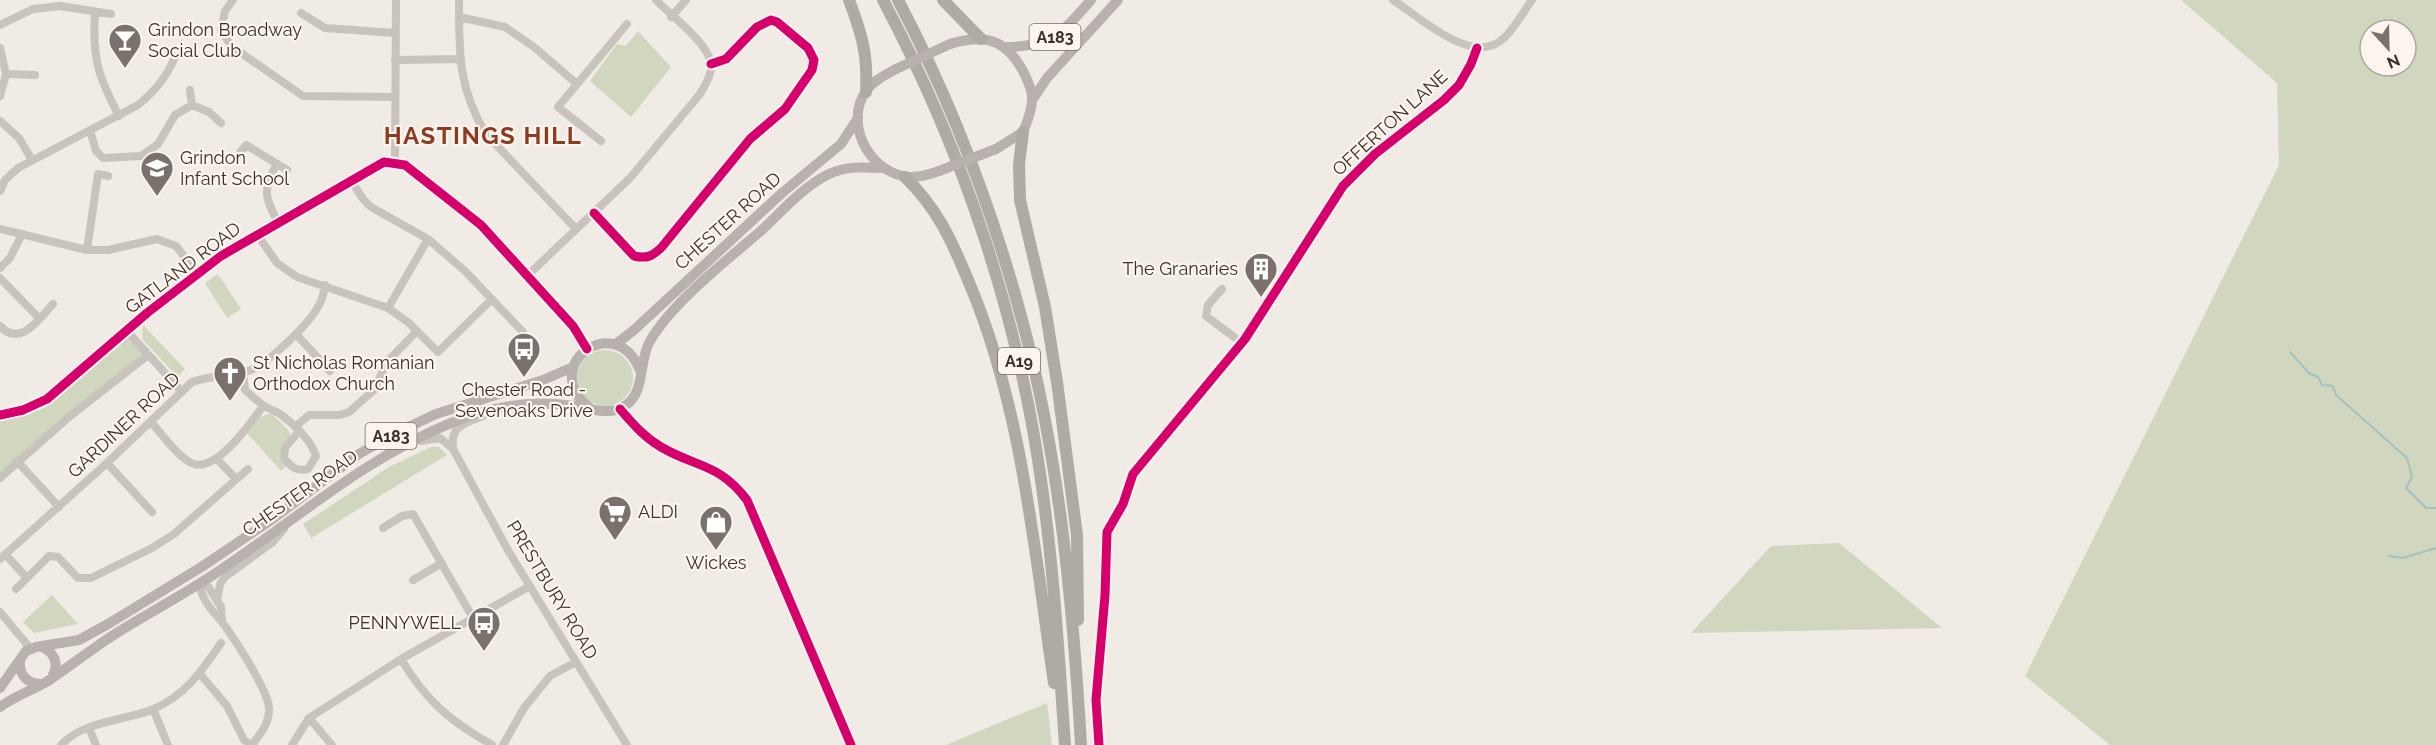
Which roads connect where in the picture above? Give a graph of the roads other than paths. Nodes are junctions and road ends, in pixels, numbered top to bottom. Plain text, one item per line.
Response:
1 (233, 0) edge
2 (396, 0) edge
3 (459, 0) edge
4 (656, 0) edge
5 (686, 0) edge
6 (849, 0) edge
7 (884, 0) edge
8 (898, 0) edge
9 (943, 0) edge
10 (1091, 0) edge
11 (1118, 0) edge
12 (1393, 0) edge
13 (1532, 0) edge
14 (33, 4) edge
15 (95, 12) junction
16 (301, 13) dead end
17 (111, 14) dead end
18 (459, 17) junction
19 (671, 17) junction
20 (627, 24) dead end
21 (0, 25) edge
22 (395, 33) junction
23 (981, 39) junction
24 (1005, 46) junction
25 (0, 48) edge
26 (1477, 48) junction
27 (175, 57) dead end
28 (461, 59) junction
29 (395, 60) junction
30 (711, 64) junction
31 (6, 74) junction
32 (36, 75) dead end
33 (577, 84) junction
34 (190, 90) dead end
35 (866, 92) junction
36 (0, 96) edge
37 (395, 98) junction
38 (1033, 99) junction
39 (192, 105) junction
40 (119, 116) junction
41 (858, 118) junction
42 (0, 121) edge
43 (221, 123) dead end
44 (90, 130) junction
45 (1023, 132) junction
46 (601, 141) dead end
47 (237, 158) dead end
48 (32, 160) junction
49 (395, 162) junction
50 (276, 165) junction
51 (882, 168) junction
52 (287, 170) dead end
53 (108, 176) dead end
54 (904, 177) junction
55 (351, 180) junction
56 (0, 190) edge
57 (594, 213) junction
58 (278, 222) junction
59 (0, 229) edge
60 (576, 229) junction
61 (22, 234) junction
62 (257, 234) junction
63 (428, 239) junction
64 (87, 250) junction
65 (0, 268) edge
66 (198, 274) junction
67 (528, 275) junction
68 (0, 278) edge
69 (325, 285) junction
70 (1221, 289) dead end
71 (492, 299) junction
72 (53, 304) dead end
73 (388, 308) junction
74 (39, 318) junction
75 (0, 326) edge
76 (127, 331) junction
77 (417, 331) junction
78 (523, 332) dead end
79 (296, 334) junction
80 (1242, 343) junction
81 (616, 344) junction
82 (587, 349) junction
83 (148, 355) junction
84 (573, 367) junction
85 (640, 370) junction
86 (330, 371) dead end
87 (243, 372) junction
88 (1219, 372) dead end
89 (182, 392) junction
90 (263, 406) junction
91 (590, 408) junction
92 (497, 409) junction
93 (620, 409) junction
94 (0, 415) edge
95 (151, 422) junction
96 (297, 429) junction
97 (405, 444) junction
98 (453, 449) junction
99 (217, 459) junction
100 (17, 461) junction
101 (107, 463) junction
102 (248, 469) dead end
103 (0, 478) edge
104 (236, 479) junction
105 (59, 507) junction
106 (152, 512) dead end
107 (290, 522) junction
108 (383, 528) dead end
109 (2, 556) edge
110 (442, 563) junction
111 (193, 573) junction
112 (27, 578) junction
113 (413, 580) dead end
114 (200, 583) junction
115 (530, 586) junction
116 (16, 589) dead end
117 (217, 601) junction
118 (0, 612) edge
119 (472, 618) junction
120 (222, 622) junction
121 (220, 643) dead end
122 (36, 648) junction
123 (402, 659) junction
124 (20, 661) junction
125 (576, 662) junction
126 (200, 674) junction
127 (53, 675) junction
128 (40, 684) junction
129 (0, 688) edge
130 (0, 707) edge
131 (153, 709) junction
132 (1079, 709) junction
133 (309, 718) junction
134 (89, 728) junction
135 (61, 745) edge
136 (96, 745) edge
137 (168, 745) edge
138 (252, 745) edge
139 (292, 745) edge
140 (332, 745) edge
141 (492, 745) edge
142 (503, 745) edge
143 (627, 745) edge
144 (851, 745) edge
145 (1064, 745) edge
146 (1081, 745) edge

1 - 37 street
2 - 22 street
3 - 18 street
4 - 19 street
5 - 19 street
6 - 35 highway
7 - 145 highway, A19
8 - 132 highway, A19
9 - 23 highway
10 - 24 main road, A183
11 - 38 main road, A183
12 - 26 street
13 - 26 street
14 - 15 street
14 - 21 street
15 - 17 street
15 - 40 street
16 - 22 street
18 - 28 street
18 - 33 street
19 - 30 street
20 - 33 street
22 - 29 street
23 - 24 main road
23 - 35 main road, bridge
24 - 38 main road
25 - 31 street
26 - 80 street, OFFERTON LANE
27 - 40 street
28 - 29 street
28 - 60 street
29 - 37 street
30 - 57 street
30 - 57 street
31 - 32 street
31 - 36 street
33 - 46 street
34 - 39 street
35 - 41 main road
37 - 49 street
38 - 45 main road
39 - 43 street
39 - 44 street
40 - 44 street
41 - 51 main road
41 - 81 main road, CHESTER ROAD
42 - 48 street
44 - 48 street
45 - 54 main road, bridge
45 - 132 highway
47 - 50 street
48 - 56 street
49 - 55 street, GATLAND ROAD
49 - 67 street
50 - 52 street
50 - 58 street
51 - 54 main road
51 - 85 main road, CHESTER ROAD
53 - 64 street
54 - 145 highway
55 - 58 street, GATLAND ROAD
55 - 63 street
57 - 60 street
58 - 62 street, GATLAND ROAD
59 - 61 street
60 - 67 street
61 - 64 street
61 - 65 street
62 - 66 street, GATLAND ROAD
62 - 69 street
63 - 71 street
63 - 73 street
64 - 66 street
66 - 76 street, GATLAND ROAD
67 - 82 street
68 - 74 street
69 - 73 street
69 - 79 street, GARDINER ROAD
70 - 80 street
71 - 77 street
71 - 78 street
72 - 74 street
73 - 77 street
74 - 75 street
76 - 83 street
76 - 94 street, GATLAND ROAD
77 - 96 street
79 - 86 street
79 - 87 street, GARDINER ROAD
80 - 88 street
81 - 82 main road, CHESTER ROAD
81 - 85 main road
82 - 84 main road, CHESTER ROAD / A183
83 - 89 street
83 - 100 street
84 - 91 main road
84 - 111 main road, CHESTER ROAD / A183
85 - 93 main road, CHESTER ROAD
87 - 89 street, GARDINER ROAD
87 - 90 street
89 - 95 street, GARDINER ROAD
90 - 96 street
90 - 99 street
91 - 92 main road, CHESTER ROAD / A183
91 - 93 main road, CHESTER ROAD / A183
92 - 97 main road, CHESTER ROAD / A183
92 - 98 street
93 - 144 street
95 - 99 street
95 - 101 street, GARDINER ROAD
96 - 96 street
97 - 98 street
97 - 107 main road, CHESTER ROAD / A183
98 - 115 street, PRESTBURY ROAD
99 - 104 street
100 - 103 street
100 - 105 street
101 - 105 street, GARDINER ROAD
101 - 106 street
102 - 104 street
104 - 112 street
105 - 109 street, GARDINER ROAD
107 - 114 main road, CHESTER ROAD / A183
107 - 117 street
108 - 110 street
109 - 112 street
110 - 113 street
110 - 119 street
111 - 114 main road
111 - 122 main road, CHESTER ROAD / A183
112 - 116 street
114 - 117 street
114 - 120 street
114 - 127 main road, CHESTER ROAD / A183
115 - 119 street
115 - 125 street, PRESTBURY ROAD
117 - 120 street
118 - 122 street
119 - 123 street
120 - 138 street
121 - 126 street
122 - 124 main road
122 - 127 main road
123 - 133 street
123 - 141 street
124 - 128 main road
124 - 129 main road
125 - 142 street
125 - 143 street, PRESTBURY ROAD
126 - 131 street
126 - 138 street
127 - 128 main road, CHESTER ROAD / A183
128 - 130 main road, CHESTER ROAD / A183
131 - 134 street
131 - 137 street
132 - 146 highway, A19
133 - 139 street
133 - 140 street
134 - 135 street
134 - 136 street

